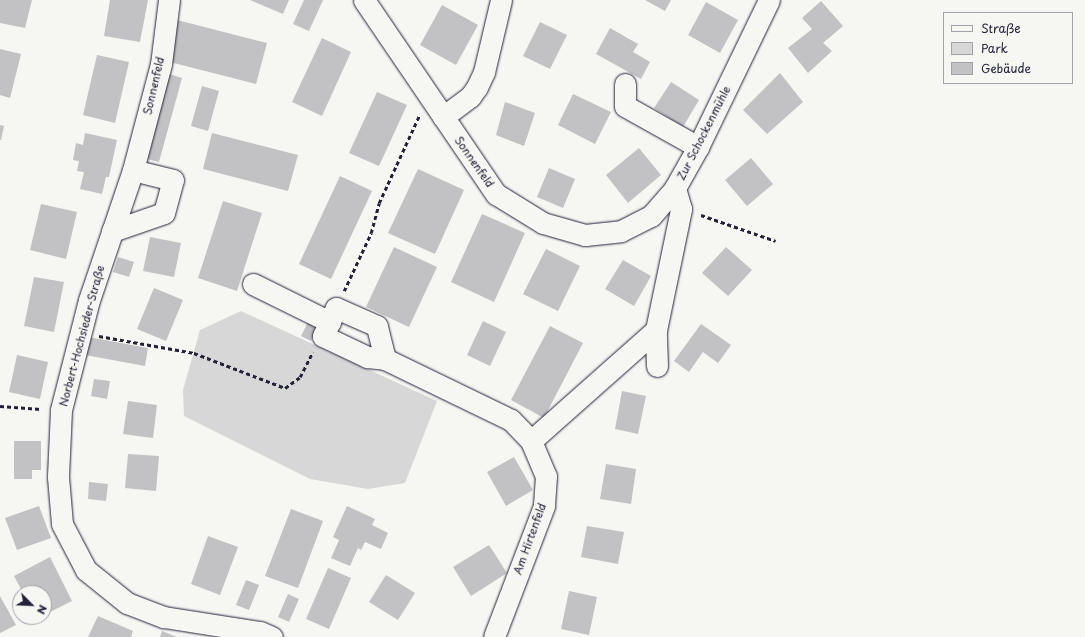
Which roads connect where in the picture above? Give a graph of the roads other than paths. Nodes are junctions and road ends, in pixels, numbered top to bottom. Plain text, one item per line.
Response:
1 (169, 0) edge
2 (364, 0) edge
3 (501, 0) edge
4 (769, 0) edge
5 (625, 84) dead end
6 (443, 117) junction
7 (698, 147) junction
8 (133, 170) junction
9 (675, 188) junction
10 (112, 231) junction
11 (253, 284) dead end
12 (330, 322) junction
13 (656, 330) junction
14 (385, 359) junction
15 (657, 366) dead end
16 (531, 441) junction
17 (272, 637) edge
18 (494, 637) edge

1 - 8 street, Sonnenfeld
2 - 6 street, Sonnenfeld
3 - 6 street
4 - 7 street, Zur Schockenmühle
5 - 7 street
6 - 9 street, Sonnenfeld
7 - 9 street, Zur Schockenmühle
8 - 10 street, Norbert-Hochsieder-Straße
8 - 10 street
9 - 13 street, Zur Schockenmühle
10 - 17 street, Norbert-Hochsieder-Straße
11 - 12 street
12 - 14 street, Am Hirtenfeld
12 - 14 street
13 - 15 street, Zur Schockenmühle
13 - 16 street
14 - 16 street, Am Hirtenfeld
16 - 18 street, Am Hirtenfeld

